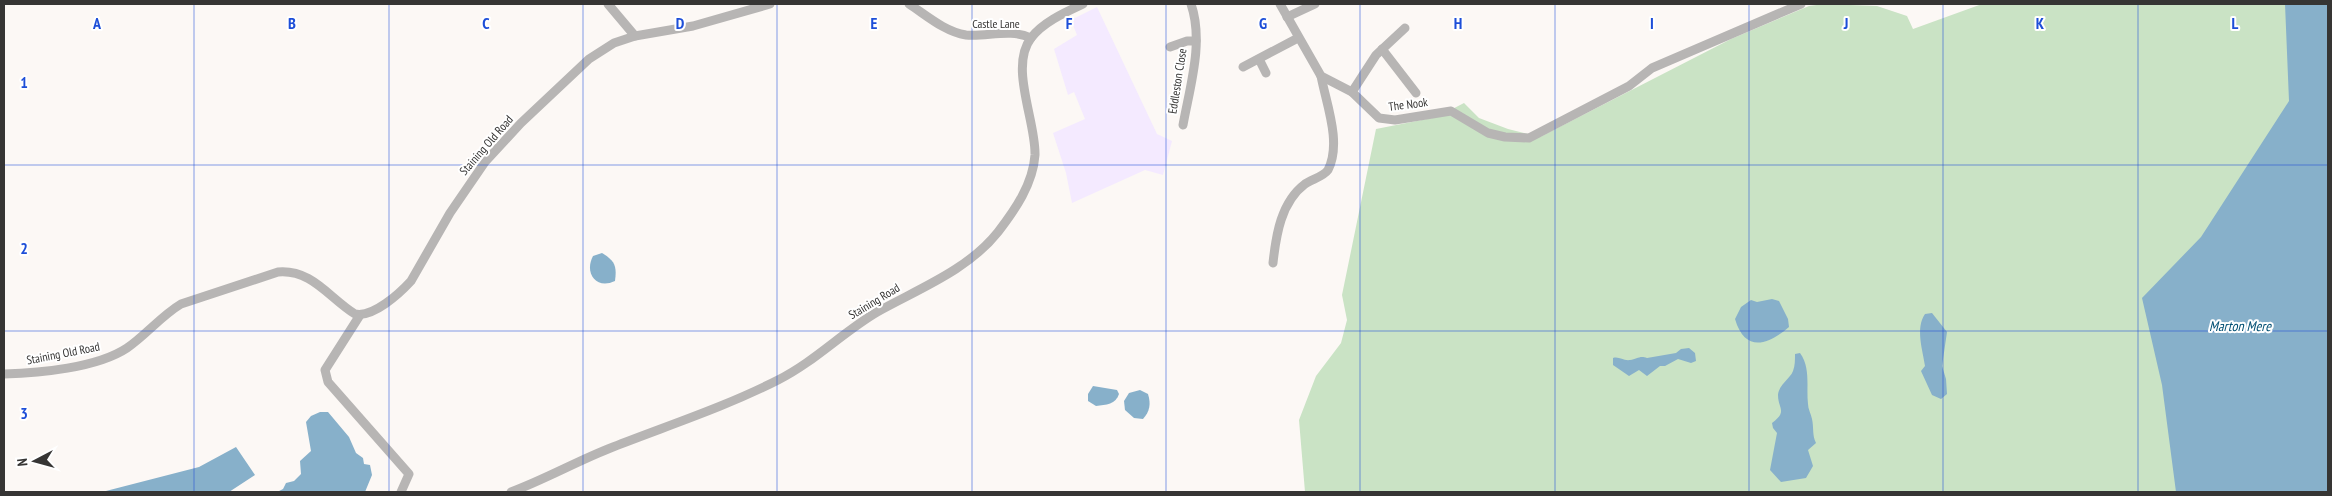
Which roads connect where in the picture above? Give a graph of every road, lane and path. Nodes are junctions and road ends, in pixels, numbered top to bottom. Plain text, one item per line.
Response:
1 (608, 4) edge
2 (770, 4) edge
3 (908, 4) edge
4 (1083, 4) edge
5 (1191, 4) edge
6 (1280, 4) edge
7 (1314, 4) edge
8 (1801, 4) edge
9 (1287, 17) junction
10 (1405, 28) dead end
11 (635, 36) junction
12 (1031, 38) junction
13 (1298, 38) junction
14 (1196, 41) junction
15 (1170, 47) dead end
16 (1382, 49) junction
17 (1259, 59) junction
18 (1243, 66) dead end
19 (1266, 73) dead end
20 (1321, 76) junction
21 (1352, 92) junction
22 (1416, 93) dead end
23 (1183, 125) dead end
24 (1273, 263) dead end
25 (360, 315) junction
26 (4, 374) edge
27 (401, 492) edge
28 (511, 492) edge

1 - 11 street
2 - 11 street, Staining Old Road
3 - 12 street, Castle Lane
4 - 12 street
5 - 14 street, Eddleston Close
6 - 9 street
7 - 9 street
8 - 21 street, The Nook
9 - 13 street
10 - 16 street
11 - 25 street, Staining Old Road
12 - 28 street, Staining Road
13 - 17 street
13 - 20 street
14 - 15 street, Eddleston Close
14 - 23 street, Eddleston Close
16 - 21 street
16 - 22 street
17 - 18 street
17 - 19 street
20 - 21 street, The Nook
20 - 24 street
25 - 26 street, Staining Old Road
25 - 27 street

